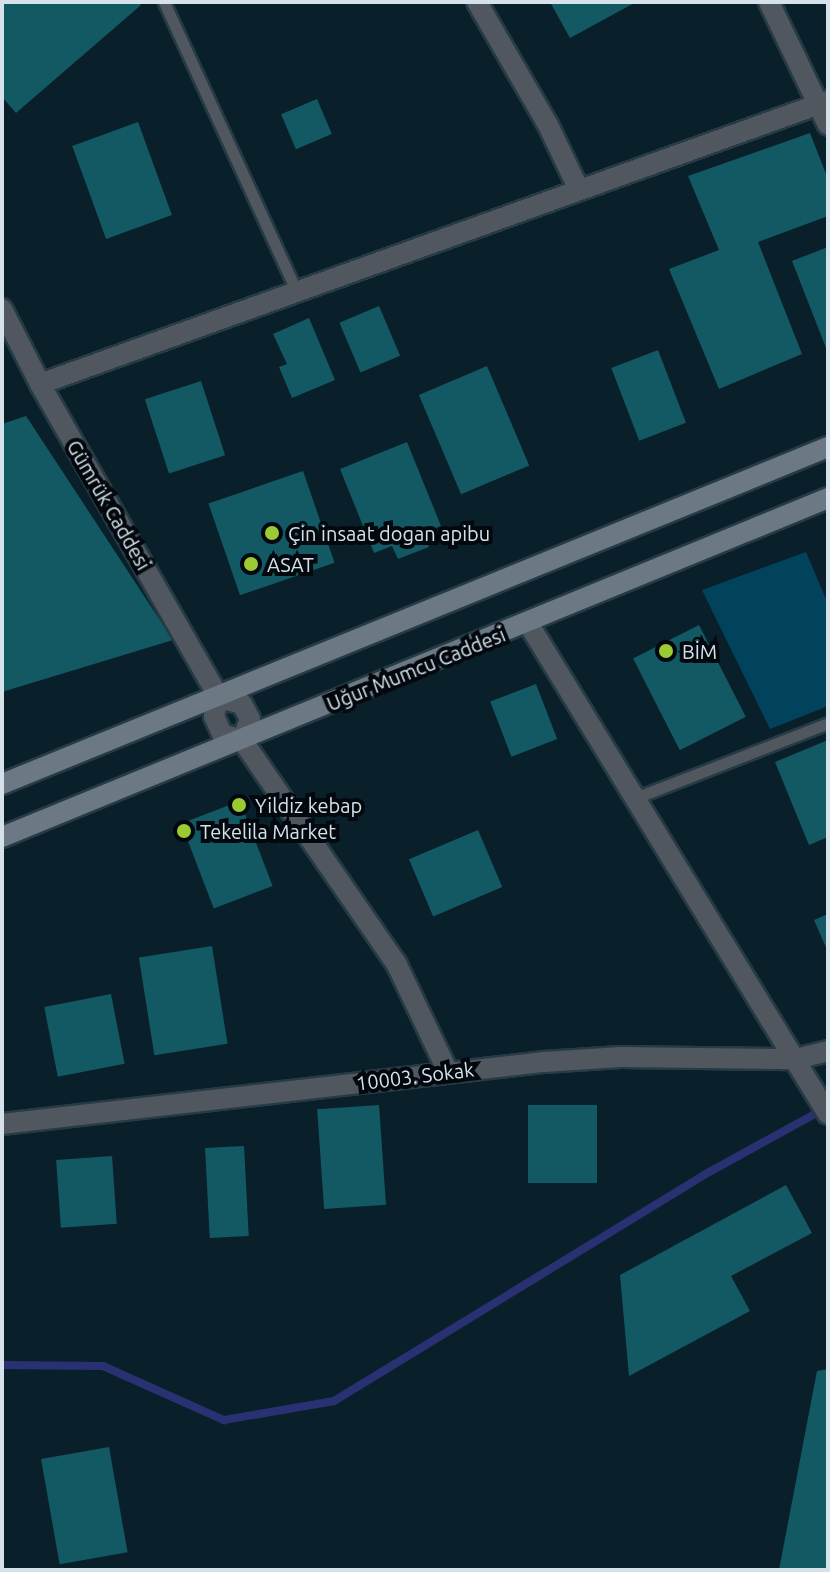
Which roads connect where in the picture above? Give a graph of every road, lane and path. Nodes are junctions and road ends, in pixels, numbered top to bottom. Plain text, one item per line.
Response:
1 (164, 2) edge
2 (477, 2) edge
3 (769, 2) edge
4 (823, 102) edge
5 (828, 125) edge
6 (579, 190) junction
7 (297, 292) junction
8 (2, 309) edge
9 (40, 384) junction
10 (828, 447) edge
11 (828, 498) edge
12 (528, 623) junction
13 (219, 698) junction
14 (828, 723) edge
15 (242, 740) junction
16 (2, 784) edge
17 (635, 798) junction
18 (2, 837) edge
19 (828, 1051) edge
20 (796, 1059) junction
21 (448, 1072) junction
22 (824, 1107) edge
23 (2, 1124) edge

1 - 7 lane
2 - 6 street
3 - 4 street
4 - 5 street
4 - 6 street
6 - 7 street
7 - 9 street
8 - 9 street, Gümrük Caddesi
9 - 13 street, Gümrük Caddesi
10 - 13 main road
11 - 12 main road, Uğur Mumcu Caddesi
12 - 15 main road, Uğur Mumcu Caddesi
12 - 17 street
13 - 15 street, Gümrük Caddesi
13 - 15 street, Gümrük Caddesi
13 - 16 main road
14 - 17 lane
15 - 18 main road, Uğur Mumcu Caddesi
15 - 21 street, Gümrük Caddesi
17 - 20 street
19 - 20 street, 10003. Sokak
20 - 21 street, 10003. Sokak
20 - 22 street
21 - 23 street, 10003. Sokak

